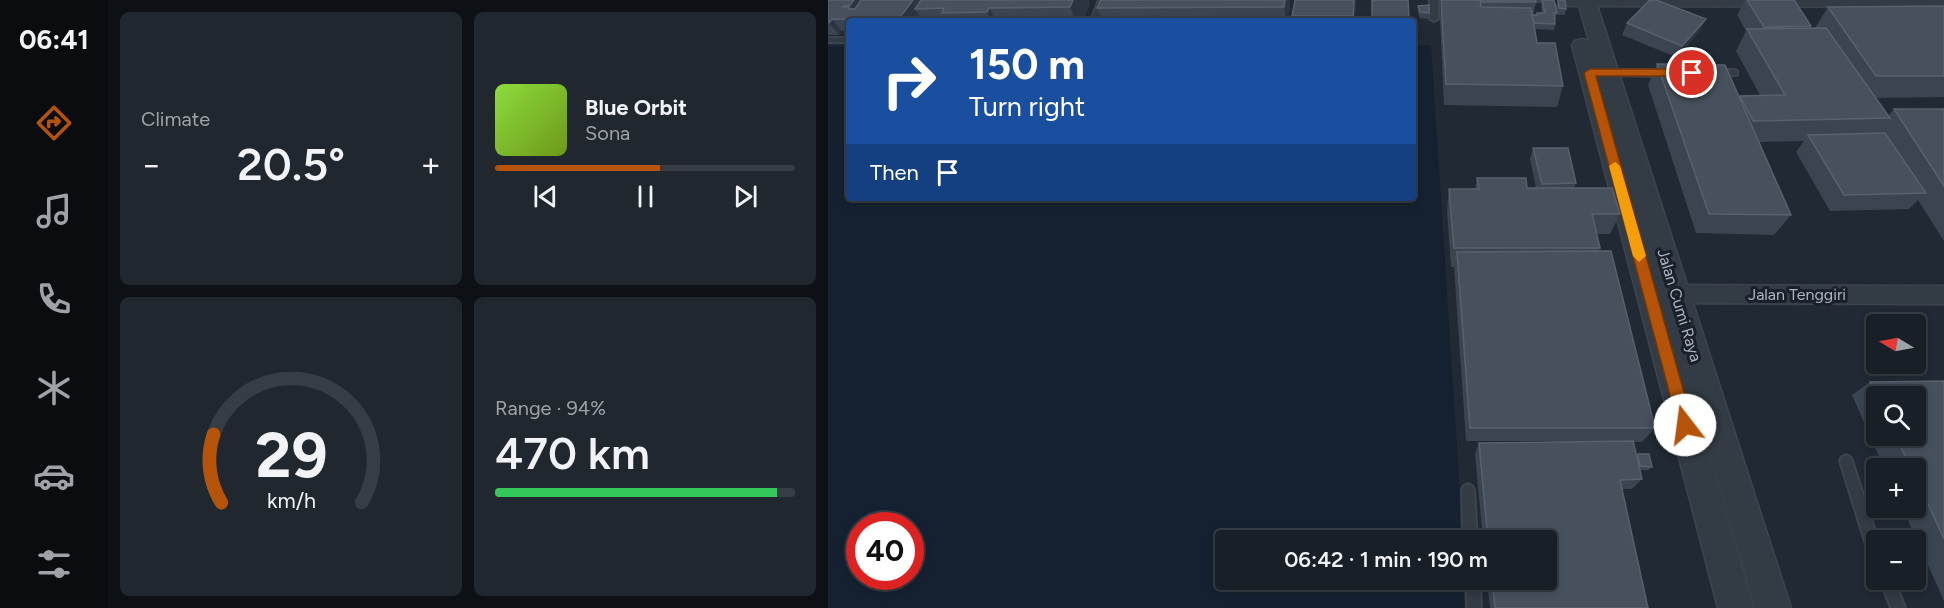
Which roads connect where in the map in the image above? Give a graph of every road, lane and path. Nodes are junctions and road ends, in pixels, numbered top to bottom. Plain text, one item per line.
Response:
1 (1103, 0) edge
2 (1434, 0) edge
3 (1578, 1) edge
4 (1944, 3) edge
5 (1096, 18) edge
6 (1434, 19) dead end
7 (828, 40) edge
8 (846, 40) edge
9 (1599, 73) junction
10 (1677, 73) edge
11 (1711, 73) edge
12 (1734, 73) dead end
13 (1627, 169) junction
14 (1649, 294) junction
15 (1677, 294) junction
16 (1944, 295) edge
17 (1846, 461) dead end
18 (1468, 490) dead end
19 (1470, 530) edge
20 (1868, 530) edge
21 (1721, 556) junction
22 (1757, 556) junction
23 (1473, 590) edge
24 (1891, 590) edge
25 (1474, 608) edge
26 (1736, 608) edge
27 (1773, 608) edge
28 (1898, 608) edge

1 - 5 lane
2 - 6 lane
3 - 4 street
3 - 9 street, Jalan Cumi Raya
7 - 8 lane
9 - 10 lane
9 - 13 street, Jalan Cumi Raya
11 - 12 lane
13 - 14 street, Jalan Cumi Raya
13 - 15 street, Jalan Cumi Raya
14 - 15 street, Jalan Tenggiri
14 - 21 street, Jalan Cumi Raya
15 - 16 street, Jalan Tenggiri
15 - 22 street, Jalan Cumi Raya
17 - 20 lane
18 - 19 lane
21 - 22 street
21 - 26 street, Jalan Cumi Raya
22 - 27 street, Jalan Cumi Raya
23 - 25 lane
24 - 28 lane

